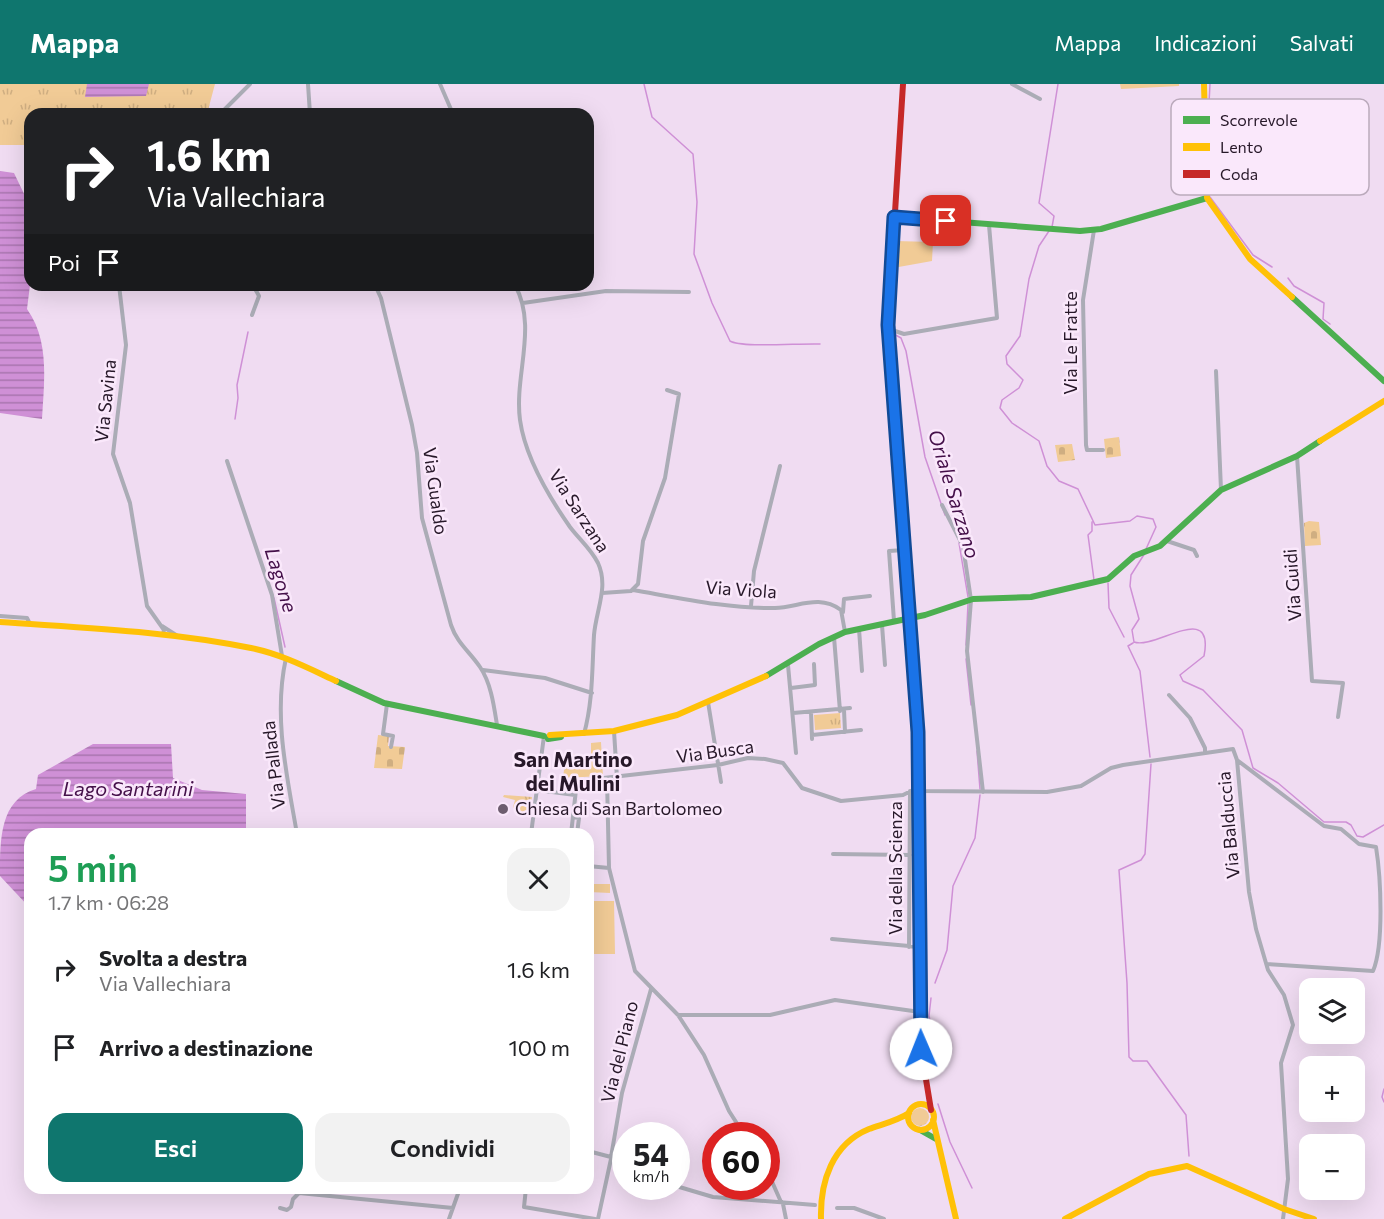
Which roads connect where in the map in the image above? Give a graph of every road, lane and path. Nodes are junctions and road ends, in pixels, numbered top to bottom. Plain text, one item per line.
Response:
1 (250, 84) edge
2 (308, 84) edge
3 (440, 84) edge
4 (903, 84) edge
5 (1012, 84) edge
6 (1204, 84) edge
7 (1040, 99) dead end
8 (1204, 99) edge
9 (226, 108) edge
10 (310, 108) edge
11 (450, 108) edge
12 (1207, 195) edge
13 (1207, 198) junction
14 (894, 217) junction
15 (990, 225) junction
16 (1094, 230) junction
17 (120, 291) edge
18 (256, 291) edge
19 (378, 291) edge
20 (517, 291) edge
21 (689, 292) dead end
22 (523, 303) junction
23 (252, 315) dead end
24 (888, 328) junction
25 (1216, 371) dead end
26 (1384, 381) edge
27 (667, 390) dead end
28 (1384, 401) edge
29 (1103, 450) dead end
30 (1297, 456) junction
31 (227, 461) dead end
32 (780, 466) dead end
33 (1221, 490) junction
34 (942, 505) dead end
35 (1166, 540) junction
36 (905, 550) junction
37 (1197, 556) dead end
38 (633, 590) junction
39 (602, 593) junction
40 (870, 596) dead end
41 (971, 600) junction
42 (751, 606) junction
43 (843, 613) junction
44 (0, 616) edge
45 (910, 618) junction
46 (156, 621) junction
47 (0, 622) edge
48 (896, 622) junction
49 (30, 624) junction
50 (882, 625) junction
51 (859, 628) junction
52 (911, 631) junction
53 (845, 632) junction
54 (161, 634) junction
55 (180, 636) junction
56 (834, 636) junction
57 (284, 657) junction
58 (788, 664) junction
59 (814, 664) dead end
60 (885, 664) dead end
61 (482, 670) junction
62 (862, 671) dead end
63 (791, 688) junction
64 (592, 693) junction
65 (1169, 695) dead end
66 (708, 702) junction
67 (387, 704) junction
68 (850, 708) dead end
69 (842, 710) junction
70 (811, 712) junction
71 (793, 713) junction
72 (1338, 717) dead end
73 (497, 725) junction
74 (861, 730) dead end
75 (614, 731) junction
76 (845, 732) junction
77 (584, 734) junction
78 (546, 736) junction
79 (392, 747) dead end
80 (796, 753) dead end
81 (1205, 753) junction
82 (1237, 760) junction
83 (718, 765) junction
84 (617, 778) junction
85 (607, 779) junction
86 (721, 782) dead end
87 (919, 789) junction
88 (537, 790) junction
89 (910, 790) junction
90 (983, 792) junction
91 (575, 795) junction
92 (573, 817) junction
93 (296, 828) edge
94 (532, 828) edge
95 (572, 828) edge
96 (578, 828) edge
97 (833, 854) dead end
98 (910, 855) junction
99 (594, 867) edge
100 (609, 868) junction
101 (832, 939) dead end
102 (1383, 941) edge
103 (909, 947) junction
104 (920, 947) junction
105 (1267, 964) junction
106 (651, 989) junction
107 (920, 1012) junction
108 (678, 1015) junction
109 (929, 1088) junction
110 (919, 1105) junction
111 (931, 1110) junction
112 (909, 1113) junction
113 (933, 1120) junction
114 (736, 1122) edge
115 (892, 1123) junction
116 (910, 1125) junction
117 (920, 1130) junction
118 (939, 1142) junction
119 (594, 1153) edge
120 (611, 1158) junction
121 (690, 1190) edge
122 (298, 1194) edge
123 (309, 1194) edge
124 (458, 1194) edge
125 (525, 1194) edge
126 (780, 1199) edge
127 (782, 1203) junction
128 (815, 1205) dead end
129 (280, 1208) dead end
130 (453, 1208) junction
131 (837, 1208) dead end
132 (1284, 1209) junction
133 (449, 1219) edge
134 (597, 1219) edge
135 (786, 1219) edge
136 (821, 1219) edge
137 (884, 1219) edge
138 (956, 1219) edge
139 (1065, 1219) edge
140 (1283, 1219) edge
141 (1314, 1219) edge

1 - 9 street
2 - 10 street
3 - 11 street
4 - 14 main road
5 - 7 street
6 - 8 main road
12 - 13 main road
13 - 16 main road
13 - 26 main road
14 - 15 main road
14 - 24 main road
15 - 16 main road
15 - 24 street
16 - 29 street, Via Le Fratte
17 - 46 street, Via Savina
18 - 23 street
19 - 61 street, Via Gualdo
20 - 22 street, Via Sarzana
21 - 22 street
22 - 39 street, Via Sarzana
24 - 36 main road
25 - 33 street
27 - 38 street
28 - 30 main road
30 - 33 main road
30 - 72 street, Via Guidi
31 - 57 street, Via Pallada
32 - 42 street
33 - 35 main road
34 - 41 street
35 - 37 street
35 - 41 main road
36 - 45 main road
36 - 48 street
38 - 39 street, Via Viola
38 - 42 street, Via Viola
39 - 64 street, Via Sarzana
40 - 43 street
41 - 45 main road
41 - 90 street
42 - 43 street, Via Viola
43 - 53 street
44 - 49 street
45 - 48 main road
45 - 52 main road
46 - 54 street, Via Savina
46 - 55 street
47 - 49 main road
48 - 50 main road
48 - 52 main road
49 - 54 main road
50 - 51 main road
50 - 60 street
51 - 53 main road
51 - 62 street
52 - 87 main road
53 - 56 main road
54 - 55 main road
55 - 57 main road
56 - 58 main road
56 - 69 street
57 - 67 main road
57 - 93 street, Via Pallada
58 - 63 street
58 - 66 main road
59 - 63 street
61 - 64 street
61 - 73 street, Via Gualdo
63 - 71 street
64 - 77 street, Via Sarzana
65 - 81 street
66 - 75 main road
66 - 83 street
67 - 73 main road
67 - 79 street
68 - 69 street
69 - 70 street
69 - 76 street
70 - 71 street
70 - 76 street
71 - 80 street
73 - 78 main road
74 - 76 street
75 - 77 main road
75 - 84 street
77 - 78 main road
78 - 88 street
81 - 82 street, Via Balduccia
81 - 90 street, Via Balduccia
82 - 102 street
82 - 105 street, Via Balduccia
83 - 84 street, Via Busca
83 - 86 street
83 - 89 street, Via Busca
84 - 85 street, Via Busca
85 - 91 street, Via Busca
85 - 100 street
87 - 89 street, Via Busca
87 - 90 street, Via Balduccia
87 - 104 main road
88 - 91 street
88 - 94 street
89 - 98 street, Via della Scienza
91 - 92 street
92 - 95 street
92 - 96 street
97 - 98 street
98 - 103 street, Via della Scienza
99 - 100 street
100 - 106 street
101 - 103 street, Via della Scienza
102 - 105 street
103 - 104 street, Via della Scienza
104 - 107 main road
105 - 132 street, Via Balduccia
106 - 108 street
106 - 120 street, Via del Piano
107 - 108 street
107 - 109 main road
108 - 114 street
109 - 110 main road
109 - 111 main road
110 - 111 main road
110 - 112 main road
111 - 113 main road
112 - 115 main road
112 - 116 main road
113 - 117 main road
113 - 118 main road
115 - 116 main road
115 - 136 main road
116 - 117 main road
117 - 118 main road
118 - 138 main road
119 - 120 street
120 - 134 street, Via del Piano
121 - 127 street
122 - 129 street
123 - 130 street
124 - 130 street
125 - 134 street
126 - 127 street
127 - 128 street
127 - 135 street
130 - 133 street
131 - 137 street
132 - 139 main road
132 - 140 street, Via Balduccia
132 - 141 main road

